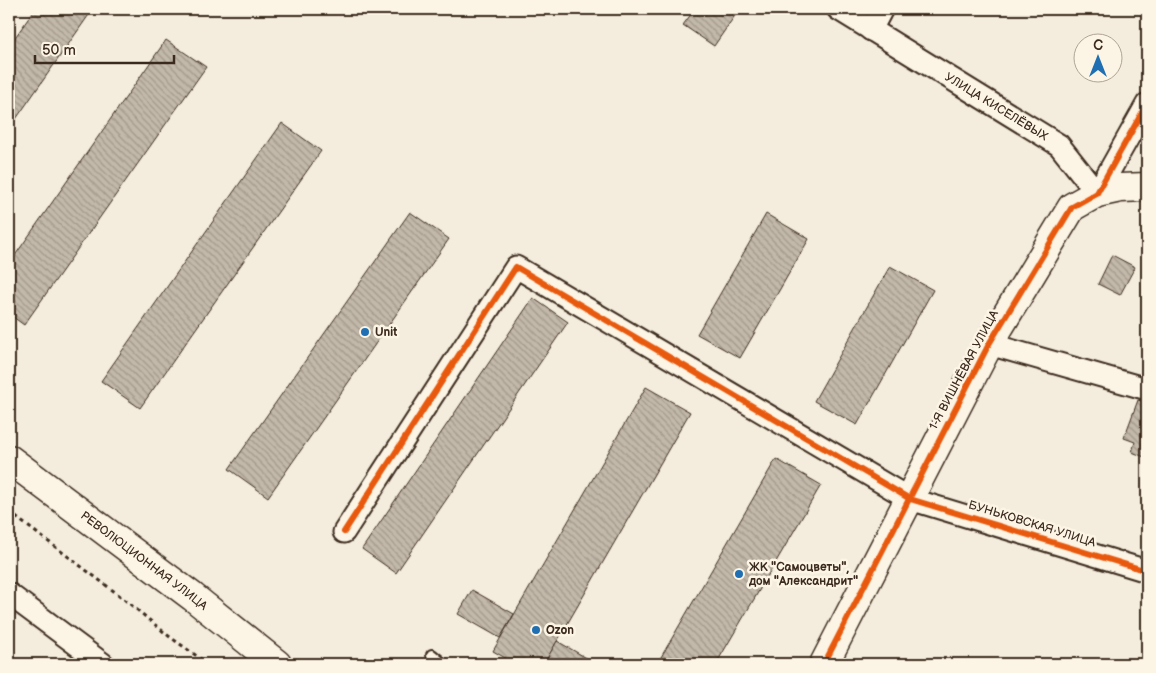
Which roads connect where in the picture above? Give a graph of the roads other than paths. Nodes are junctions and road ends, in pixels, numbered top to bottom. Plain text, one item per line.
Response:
1 (838, 9) edge
2 (882, 9) edge
3 (871, 30) junction
4 (1147, 104) edge
5 (1147, 187) edge
6 (1097, 193) junction
7 (989, 344) junction
8 (1147, 389) edge
9 (9, 459) edge
10 (910, 498) junction
11 (344, 532) dead end
12 (1147, 570) edge
13 (9, 594) edge
14 (432, 655) dead end
15 (829, 663) edge
16 (103, 664) edge
17 (277, 664) edge
18 (443, 664) edge

1 - 3 street, УЛИЦА КИСЕЛЁВЫХ
2 - 3 street
3 - 6 street, УЛИЦА КИСЕЛЁВЫХ
4 - 6 street
5 - 6 street
6 - 7 street, 1-Я ВИШНЁВАЯ УЛИЦА
7 - 8 street
7 - 10 street, 1-Я ВИШНЁВАЯ УЛИЦА
9 - 17 street, РЕВОЛЮЦИОННАЯ УЛИЦА
10 - 11 street, БУНЬКОВСКАЯ УЛИЦА
10 - 12 street, БУНЬКОВСКАЯ УЛИЦА
10 - 15 street, 1-Я ВИШНЁВАЯ УЛИЦА
13 - 16 street
14 - 18 lane

